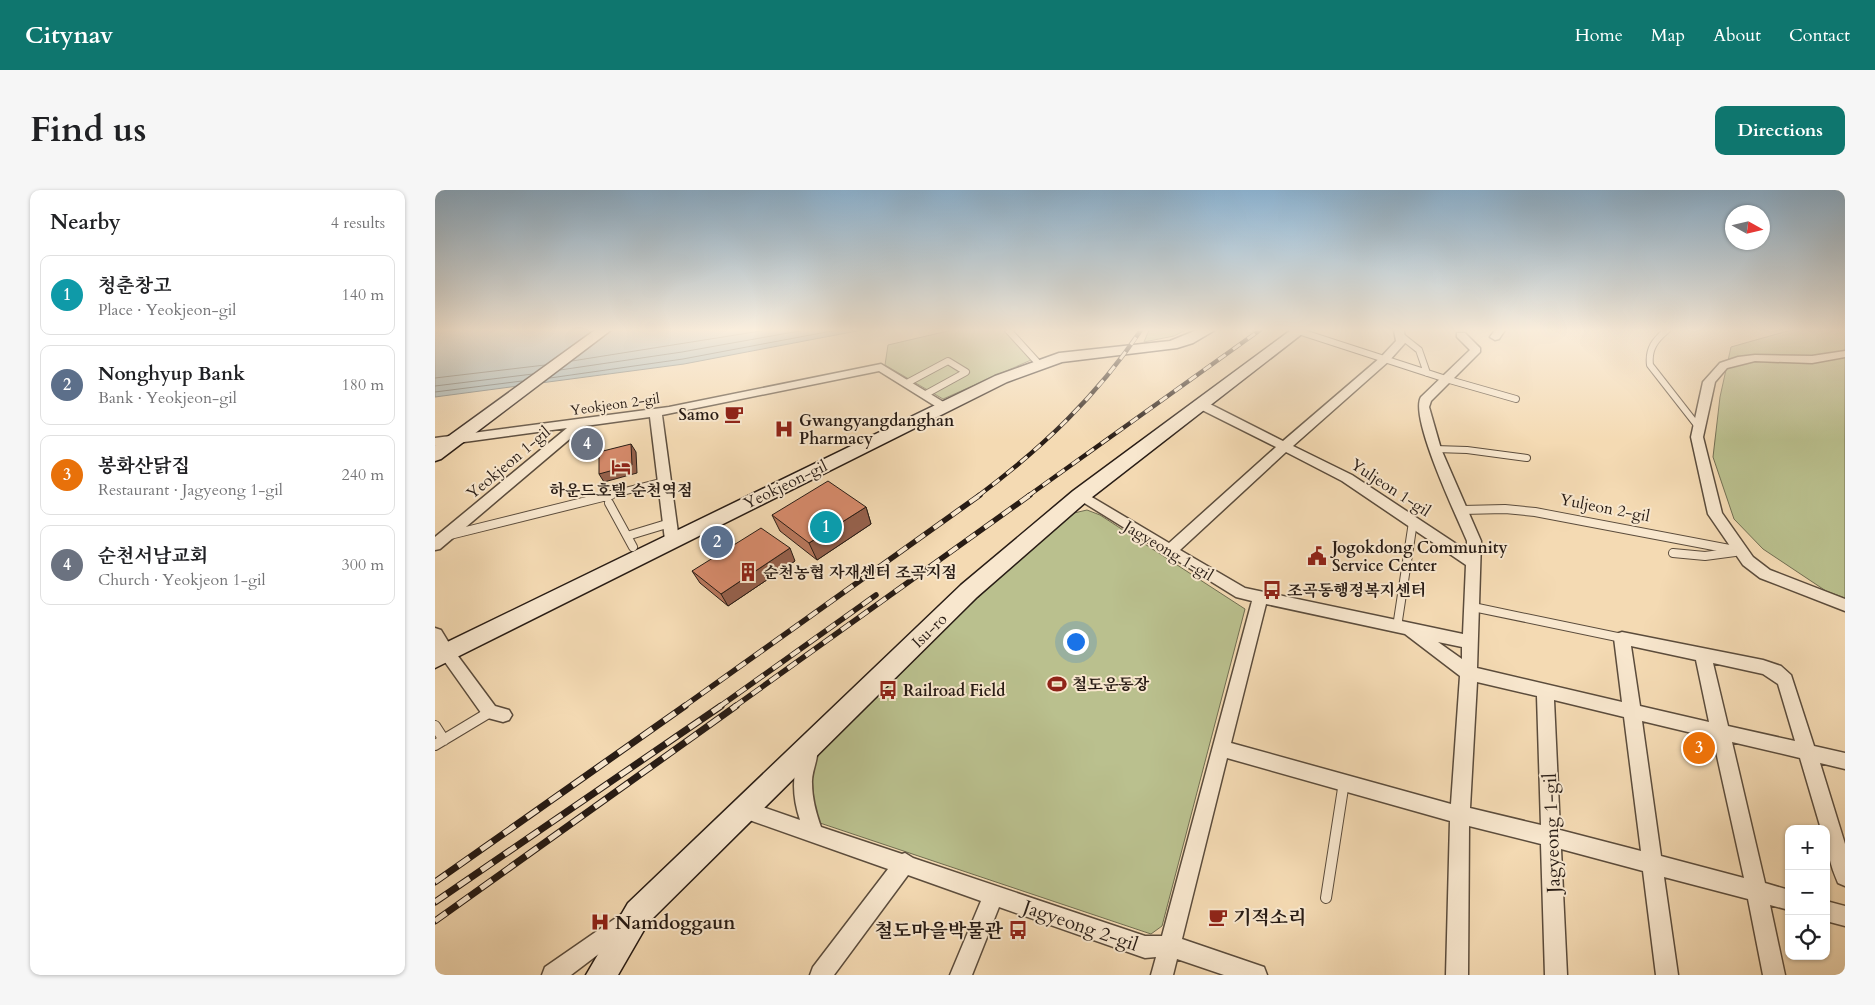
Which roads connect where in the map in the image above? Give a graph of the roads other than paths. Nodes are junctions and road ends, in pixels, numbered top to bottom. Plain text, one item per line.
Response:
1 (555, 367) edge
2 (937, 367) edge
3 (957, 367) edge
4 (1032, 367) edge
5 (1252, 367) edge
6 (1376, 367) edge
7 (1408, 367) edge
8 (1426, 367) edge
9 (1459, 367) edge
10 (1652, 367) edge
11 (1722, 367) edge
12 (1427, 373) junction
13 (1446, 379) junction
14 (907, 383) junction
15 (926, 394) junction
16 (1516, 399) dead end
17 (1202, 405) junction
18 (944, 406) junction
19 (656, 413) junction
20 (580, 424) junction
21 (1700, 429) junction
22 (456, 440) junction
23 (435, 442) edge
24 (1285, 446) junction
25 (1435, 449) junction
26 (435, 455) edge
27 (1527, 458) dead end
28 (665, 481) junction
29 (1080, 496) junction
30 (609, 503) dead end
31 (1462, 510) junction
32 (1413, 522) junction
33 (671, 532) junction
34 (446, 536) junction
35 (627, 536) junction
36 (435, 545) edge
37 (633, 547) dead end
38 (1170, 551) junction
39 (1740, 551) junction
40 (1673, 553) dead end
41 (1474, 563) junction
42 (1260, 598) junction
43 (1845, 605) edge
44 (1473, 607) junction
45 (1403, 628) junction
46 (435, 634) edge
47 (1623, 638) junction
48 (1469, 642) junction
49 (1703, 655) junction
50 (440, 656) edge
51 (1468, 673) junction
52 (1545, 691) junction
53 (1632, 712) junction
54 (497, 713) joint
55 (435, 726) edge
56 (1719, 732) junction
57 (817, 739) junction
58 (444, 740) junction
59 (435, 745) edge
60 (1220, 748) junction
61 (1809, 753) junction
62 (1845, 761) edge
63 (1344, 782) junction
64 (745, 810) junction
65 (1460, 815) junction
66 (814, 833) junction
67 (1551, 836) junction
68 (1653, 863) junction
69 (905, 864) junction
70 (1845, 876) edge
71 (1757, 892) junction
72 (994, 895) junction
73 (1326, 898) dead end
74 (1785, 899) edge
75 (1830, 912) edge
76 (637, 913) junction
77 (1845, 916) edge
78 (1170, 946) junction
79 (553, 975) edge
80 (601, 975) edge
81 (821, 975) edge
82 (961, 975) edge
83 (1162, 975) edge
84 (1256, 975) edge
85 (1457, 975) edge
86 (1556, 975) edge
87 (1667, 975) edge
88 (1774, 975) edge

1 - 22 main road
2 - 14 lane
3 - 15 lane
4 - 18 main road, Yeokjeon-gil
5 - 17 main road, Isu-ro
6 - 24 street
7 - 12 lane
8 - 12 lane
9 - 13 street
10 - 21 lane
11 - 21 street
12 - 13 lane
13 - 16 lane
13 - 25 street
14 - 15 street, Yeokjeon 2-gil
14 - 19 street, Yeokjeon 2-gil
15 - 18 street, Yeokjeon 2-gil
17 - 24 street, Yuljeon 1-gil
17 - 29 main road, Isu-ro
18 - 33 main road, Yeokjeon-gil
19 - 20 street, Yeokjeon 2-gil
19 - 28 street
20 - 22 street, Yeokjeon 2-gil
20 - 34 street, Yeokjeon 1-gil
21 - 39 street
22 - 23 street, Yeokjeon 2-gil
22 - 26 main road
24 - 32 street, Yuljeon 1-gil
24 - 38 street
25 - 27 lane
25 - 31 street
28 - 33 street
28 - 34 lane
29 - 38 street, Jagyeong 1-gil
29 - 57 main road, Isu-ro
30 - 35 lane
31 - 39 lane, Yuljeon 2-gil
31 - 41 street
32 - 41 street, Yuljeon 1-gil
32 - 45 lane
33 - 35 lane
33 - 50 main road, Yeokjeon-gil
34 - 36 street, Yeokjeon 1-gil
35 - 37 lane
38 - 42 street, Jagyeong 1-gil
39 - 40 lane
39 - 43 street
41 - 44 street
42 - 45 street, Jagyeong 1-gil
42 - 60 street
44 - 47 lane
44 - 48 street
45 - 48 street
45 - 51 street, Jagyeong 1-gil
46 - 50 street
47 - 49 street
47 - 53 street
48 - 51 street
49 - 56 street
49 - 61 street
50 - 54 street
51 - 52 street, Jagyeong 1-gil
51 - 65 street
52 - 53 street, Jagyeong 1-gil
52 - 67 street, Jagyeong 1-gil
53 - 56 street, Jagyeong 1-gil
53 - 68 street
54 - 58 lane
55 - 58 lane
56 - 61 street, Jagyeong 1-gil
56 - 71 street
57 - 64 main road, Isu-ro
57 - 66 street
58 - 59 lane
60 - 63 street
60 - 78 street
61 - 62 street, Jagyeong 1-gil
61 - 70 street
63 - 65 street
63 - 73 lane
64 - 66 street, Jagyeong 2-gil
64 - 76 main road, Isu-ro
65 - 67 street
65 - 85 street
66 - 69 street, Jagyeong 2-gil
67 - 68 street
67 - 86 street, Jagyeong 1-gil
68 - 71 street
68 - 87 street
69 - 72 street, Jagyeong 2-gil
69 - 81 street
71 - 74 street
71 - 88 street
72 - 78 street, Jagyeong 2-gil
72 - 82 street
75 - 77 street
76 - 79 street
76 - 80 main road, Isu-ro
78 - 83 street
78 - 84 street, Jagyeong 2-gil

